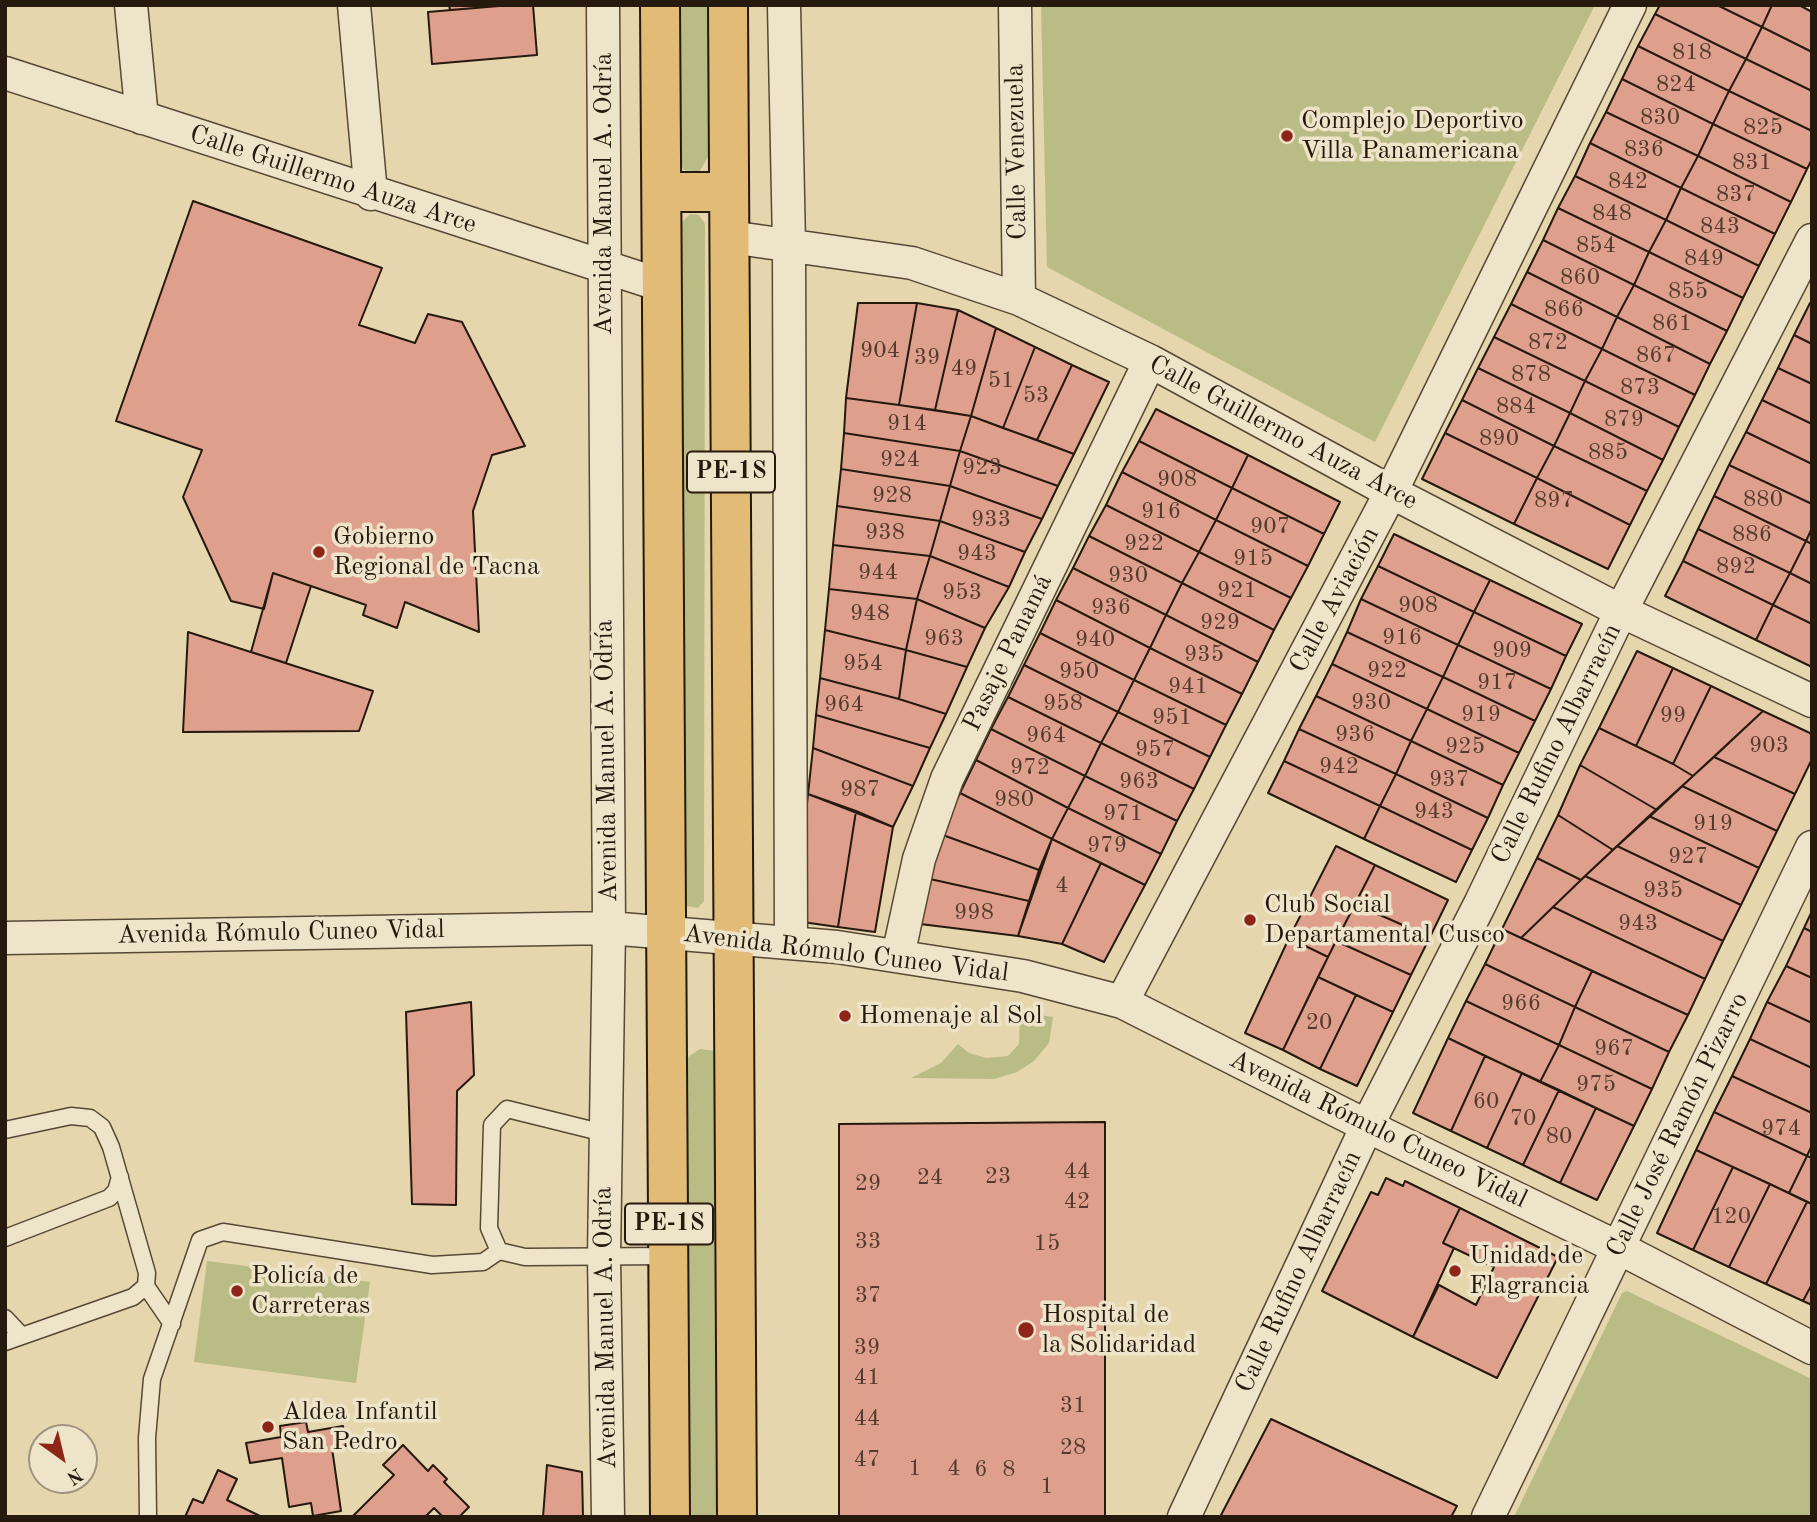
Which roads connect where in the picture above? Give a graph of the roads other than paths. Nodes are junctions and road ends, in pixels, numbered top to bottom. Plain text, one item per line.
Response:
1 (131, 5) edge
2 (354, 5) edge
3 (603, 5) edge
4 (660, 5) edge
5 (728, 5) edge
6 (784, 5) edge
7 (1015, 5) edge
8 (1630, 5) edge
9 (5, 74) edge
10 (142, 118) junction
11 (662, 192) junction
12 (729, 192) junction
13 (371, 194) junction
14 (730, 237) junction
15 (1812, 240) edge
16 (789, 244) junction
17 (604, 268) junction
18 (661, 285) junction
19 (1019, 299) junction
20 (1150, 361) junction
21 (1391, 492) junction
22 (1621, 611) junction
23 (1812, 701) edge
24 (1812, 847) edge
25 (609, 928) junction
26 (667, 932) junction
27 (5, 938) edge
28 (733, 938) junction
29 (791, 943) junction
30 (898, 956) junction
31 (1122, 1002) junction
32 (1367, 1126) junction
33 (5, 1130) edge
34 (604, 1133) junction
35 (120, 1177) junction
36 (94, 1206) junction
37 (132, 1220) junction
38 (5, 1238) edge
39 (1619, 1248) junction
40 (499, 1251) junction
41 (669, 1255) junction
42 (604, 1257) junction
43 (146, 1286) junction
44 (5, 1318) edge
45 (172, 1324) junction
46 (22, 1336) junction
47 (5, 1342) edge
48 (1812, 1349) edge
49 (148, 1517) edge
50 (608, 1517) edge
51 (670, 1517) edge
52 (737, 1517) edge
53 (1184, 1517) edge
54 (1489, 1517) edge

1 - 10 street
2 - 13 street
3 - 17 street, Avenida Manuel A. Odría
4 - 11 highway, PE-1S
5 - 12 highway, PE-1S
6 - 16 street
7 - 19 street, Calle Venezuela
8 - 21 street, Calle Aviación
9 - 10 street, Calle Guillermo Auza Arce
10 - 13 street, Calle Guillermo Auza Arce
11 - 12 highway
11 - 18 highway, PE-1S
12 - 14 highway, PE-1S
13 - 17 street, Calle Guillermo Auza Arce
14 - 16 street, Calle Guillermo Auza Arce
14 - 28 highway, PE-1S
15 - 22 street, Calle Rufino Albarracín
16 - 19 street, Calle Guillermo Auza Arce
16 - 29 street
17 - 18 street, Calle Guillermo Auza Arce
17 - 25 street, Avenida Manuel A. Odría
18 - 26 highway, PE-1S
19 - 20 street, Calle Guillermo Auza Arce
20 - 21 street, Calle Guillermo Auza Arce
20 - 30 street, Pasaje Panamá
21 - 22 street, Calle Guillermo Auza Arce
21 - 31 street, Calle Aviación
22 - 23 street, Calle Guillermo Auza Arce
22 - 32 street, Calle Rufino Albarracín
24 - 39 street, Calle José Ramón Pizarro
25 - 26 street, Avenida Rómulo Cuneo Vidal
25 - 27 street, Avenida Rómulo Cuneo Vidal
25 - 34 street, Avenida Manuel A. Odría
26 - 28 street, Avenida Rómulo Cuneo Vidal
26 - 41 highway, PE-1S
28 - 29 street, Avenida Rómulo Cuneo Vidal
28 - 52 highway, PE-1S
29 - 30 street, Avenida Rómulo Cuneo Vidal
30 - 31 street, Avenida Rómulo Cuneo Vidal
31 - 32 street, Avenida Rómulo Cuneo Vidal
32 - 39 street, Avenida Rómulo Cuneo Vidal
32 - 53 street, Calle Rufino Albarracín
33 - 35 lane
34 - 40 lane
34 - 42 street, Avenida Manuel A. Odría
35 - 36 lane
35 - 37 lane
36 - 37 lane
36 - 38 lane
37 - 43 lane
39 - 48 street, Avenida Rómulo Cuneo Vidal
39 - 54 street, Calle José Ramón Pizarro
40 - 42 lane
40 - 45 lane
41 - 42 lane
41 - 51 highway, PE-1S
42 - 50 street, Avenida Manuel A. Odría
43 - 45 lane
43 - 46 lane
44 - 46 lane
45 - 49 lane
46 - 47 lane

